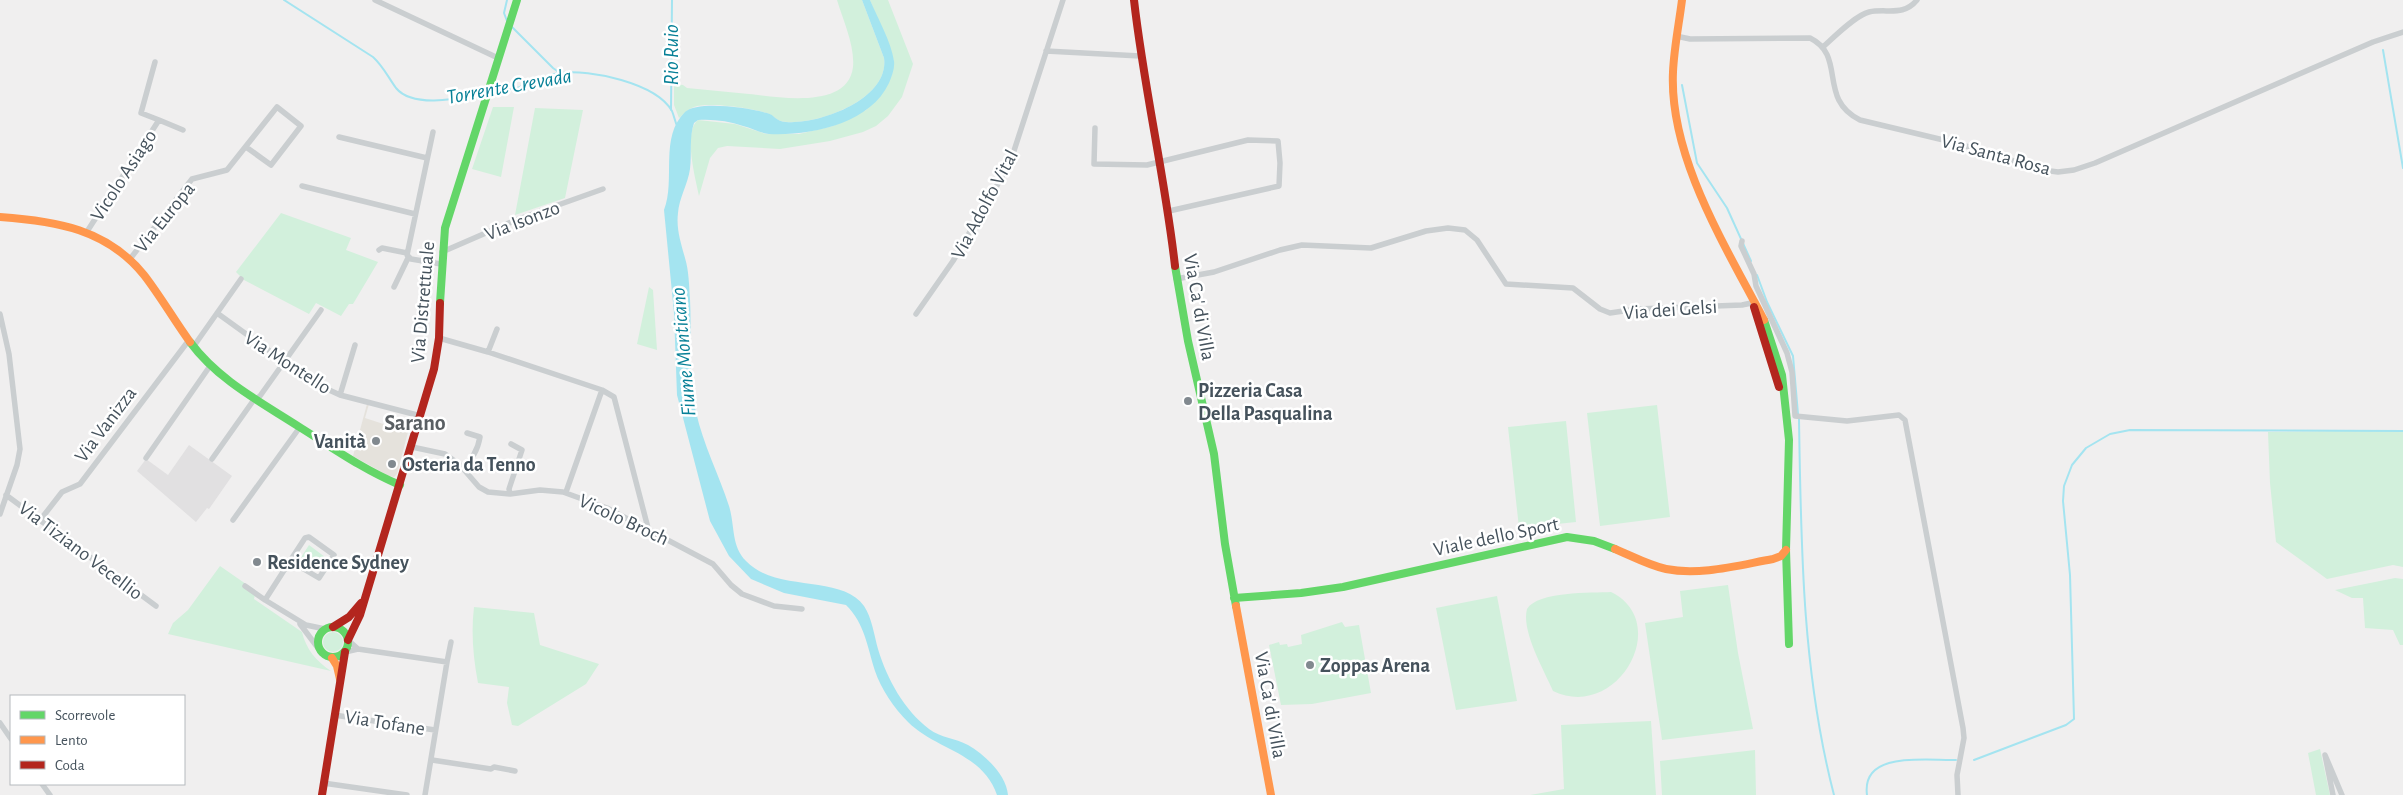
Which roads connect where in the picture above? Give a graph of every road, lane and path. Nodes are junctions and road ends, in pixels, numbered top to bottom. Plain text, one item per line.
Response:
1 (375, 0) edge
2 (518, 0) edge
3 (1063, 0) edge
4 (1134, 0) edge
5 (1682, 0) edge
6 (1917, 0) edge
7 (2403, 32) edge
8 (1676, 36) junction
9 (1824, 46) junction
10 (1046, 51) junction
11 (1140, 56) junction
12 (498, 58) junction
13 (155, 62) dead end
14 (159, 120) junction
15 (1094, 128) dead end
16 (183, 130) dead end
17 (433, 132) dead end
18 (339, 137) dead end
19 (246, 147) junction
20 (427, 158) junction
21 (1159, 162) junction
22 (302, 186) dead end
23 (603, 189) dead end
24 (1169, 211) junction
25 (415, 214) junction
26 (0, 217) edge
27 (88, 230) junction
28 (1742, 241) dead end
29 (379, 250) dead end
30 (442, 252) junction
31 (407, 255) junction
32 (130, 259) junction
33 (441, 264) junction
34 (241, 279) dead end
35 (1176, 279) junction
36 (394, 287) dead end
37 (1754, 302) junction
38 (321, 310) dead end
39 (0, 314) edge
40 (217, 314) junction
41 (916, 314) dead end
42 (497, 329) dead end
43 (439, 338) junction
44 (192, 342) junction
45 (355, 345) dead end
46 (488, 352) junction
47 (1786, 353) junction
48 (1774, 356) junction
49 (284, 362) junction
50 (210, 366) junction
51 (602, 390) junction
52 (340, 396) junction
53 (257, 399) junction
54 (421, 416) junction
55 (300, 427) junction
56 (467, 433) dead end
57 (511, 444) dead end
58 (412, 448) junction
59 (146, 458) dead end
60 (212, 459) dead end
61 (462, 468) junction
62 (400, 485) junction
63 (566, 492) junction
64 (510, 494) junction
65 (6, 495) junction
66 (0, 514) edge
67 (41, 519) junction
68 (233, 520) dead end
69 (648, 528) junction
70 (1786, 550) junction
71 (290, 561) junction
72 (245, 586) dead end
73 (367, 592) junction
74 (1234, 598) junction
75 (265, 600) junction
76 (156, 606) dead end
77 (802, 609) dead end
78 (297, 621) junction
79 (329, 628) junction
80 (348, 640) junction
81 (451, 642) dead end
82 (1789, 644) dead end
83 (318, 648) junction
84 (358, 649) junction
85 (345, 652) junction
86 (332, 658) junction
87 (447, 662) junction
88 (340, 686) junction
89 (334, 715) junction
90 (0, 723) edge
91 (435, 730) junction
92 (10, 738) edge
93 (432, 760) junction
94 (515, 771) dead end
95 (323, 783) junction
96 (322, 795) edge
97 (406, 795) edge
98 (426, 795) edge
99 (1271, 795) edge
100 (1958, 795) edge
101 (2333, 795) edge
102 (2342, 795) edge

1 - 12 street
2 - 12 street, Via Distrettuale
3 - 10 street, Via Adolfo Vital
4 - 11 street, Via Ca' di Villa
5 - 8 street
6 - 9 street
7 - 9 street, Via Santa Rosa
8 - 9 street
8 - 37 street
10 - 11 street
10 - 41 street, Via Adolfo Vital
11 - 21 street, Via Ca' di Villa
12 - 30 street, Via Distrettuale
13 - 14 street, Vicolo Asiago
14 - 16 street, Vicolo Asiago
14 - 27 street, Vicolo Asiago
15 - 21 street
17 - 20 street
18 - 20 street
19 - 19 street, Via Europa
19 - 32 street, Via Europa
20 - 25 street
21 - 24 street, Via Ca' di Villa
21 - 24 street
22 - 25 street
23 - 30 street, Via Isonzo
24 - 35 street, Via Ca' di Villa
25 - 31 street
26 - 27 street
27 - 32 street
28 - 47 street
29 - 31 street
30 - 33 street, Via Distrettuale
31 - 33 street
31 - 36 street
32 - 44 street
33 - 43 street, Via Distrettuale
34 - 40 street, Via Vanizza
35 - 37 street, Via dei Gelsi
35 - 74 street, Via Ca' di Villa
37 - 48 street
38 - 49 street
39 - 65 street, Via Tiziano Vecellio
40 - 44 street, Via Vanizza
40 - 49 street, Via Montello
42 - 46 street
43 - 46 street
43 - 54 street, Via Distrettuale
44 - 50 street
44 - 67 street, Via Vanizza
45 - 52 street
46 - 51 street
47 - 48 street
47 - 100 street
48 - 70 street
49 - 52 street, Via Montello
49 - 53 street
50 - 53 street
50 - 59 street
51 - 63 street
51 - 69 street
52 - 54 street, Via Montello
53 - 55 street
53 - 60 street
54 - 58 street, Via Distrettuale
55 - 62 street
55 - 68 street
56 - 61 street
57 - 64 street
58 - 61 street, Vicolo Broch
58 - 62 street, Via Distrettuale
61 - 64 street, Vicolo Broch
62 - 73 street, Via Distrettuale
63 - 64 street, Vicolo Broch
63 - 69 street, Vicolo Broch
65 - 66 street, Via Tiziano Vecellio
65 - 67 street, Via Tiziano Vecellio
67 - 76 street, Via Tiziano Vecellio
69 - 77 street, Vicolo Broch
70 - 74 street, Viale dello Sport
70 - 82 street
71 - 71 street
71 - 75 street
72 - 75 street
73 - 79 street
73 - 80 street, Via Distrettuale
74 - 99 street, Via Ca' di Villa
75 - 78 street
78 - 79 street
78 - 83 street
79 - 80 street
79 - 83 street
80 - 84 street
80 - 85 street
81 - 87 street
83 - 86 street
84 - 85 street
84 - 87 street
85 - 86 street
85 - 88 street
86 - 88 street
87 - 91 street
88 - 89 street
89 - 91 street, Via Tofane
89 - 95 street
90 - 92 street
91 - 93 street
93 - 94 street
93 - 98 street
95 - 96 street
95 - 97 street
101 - 102 street

